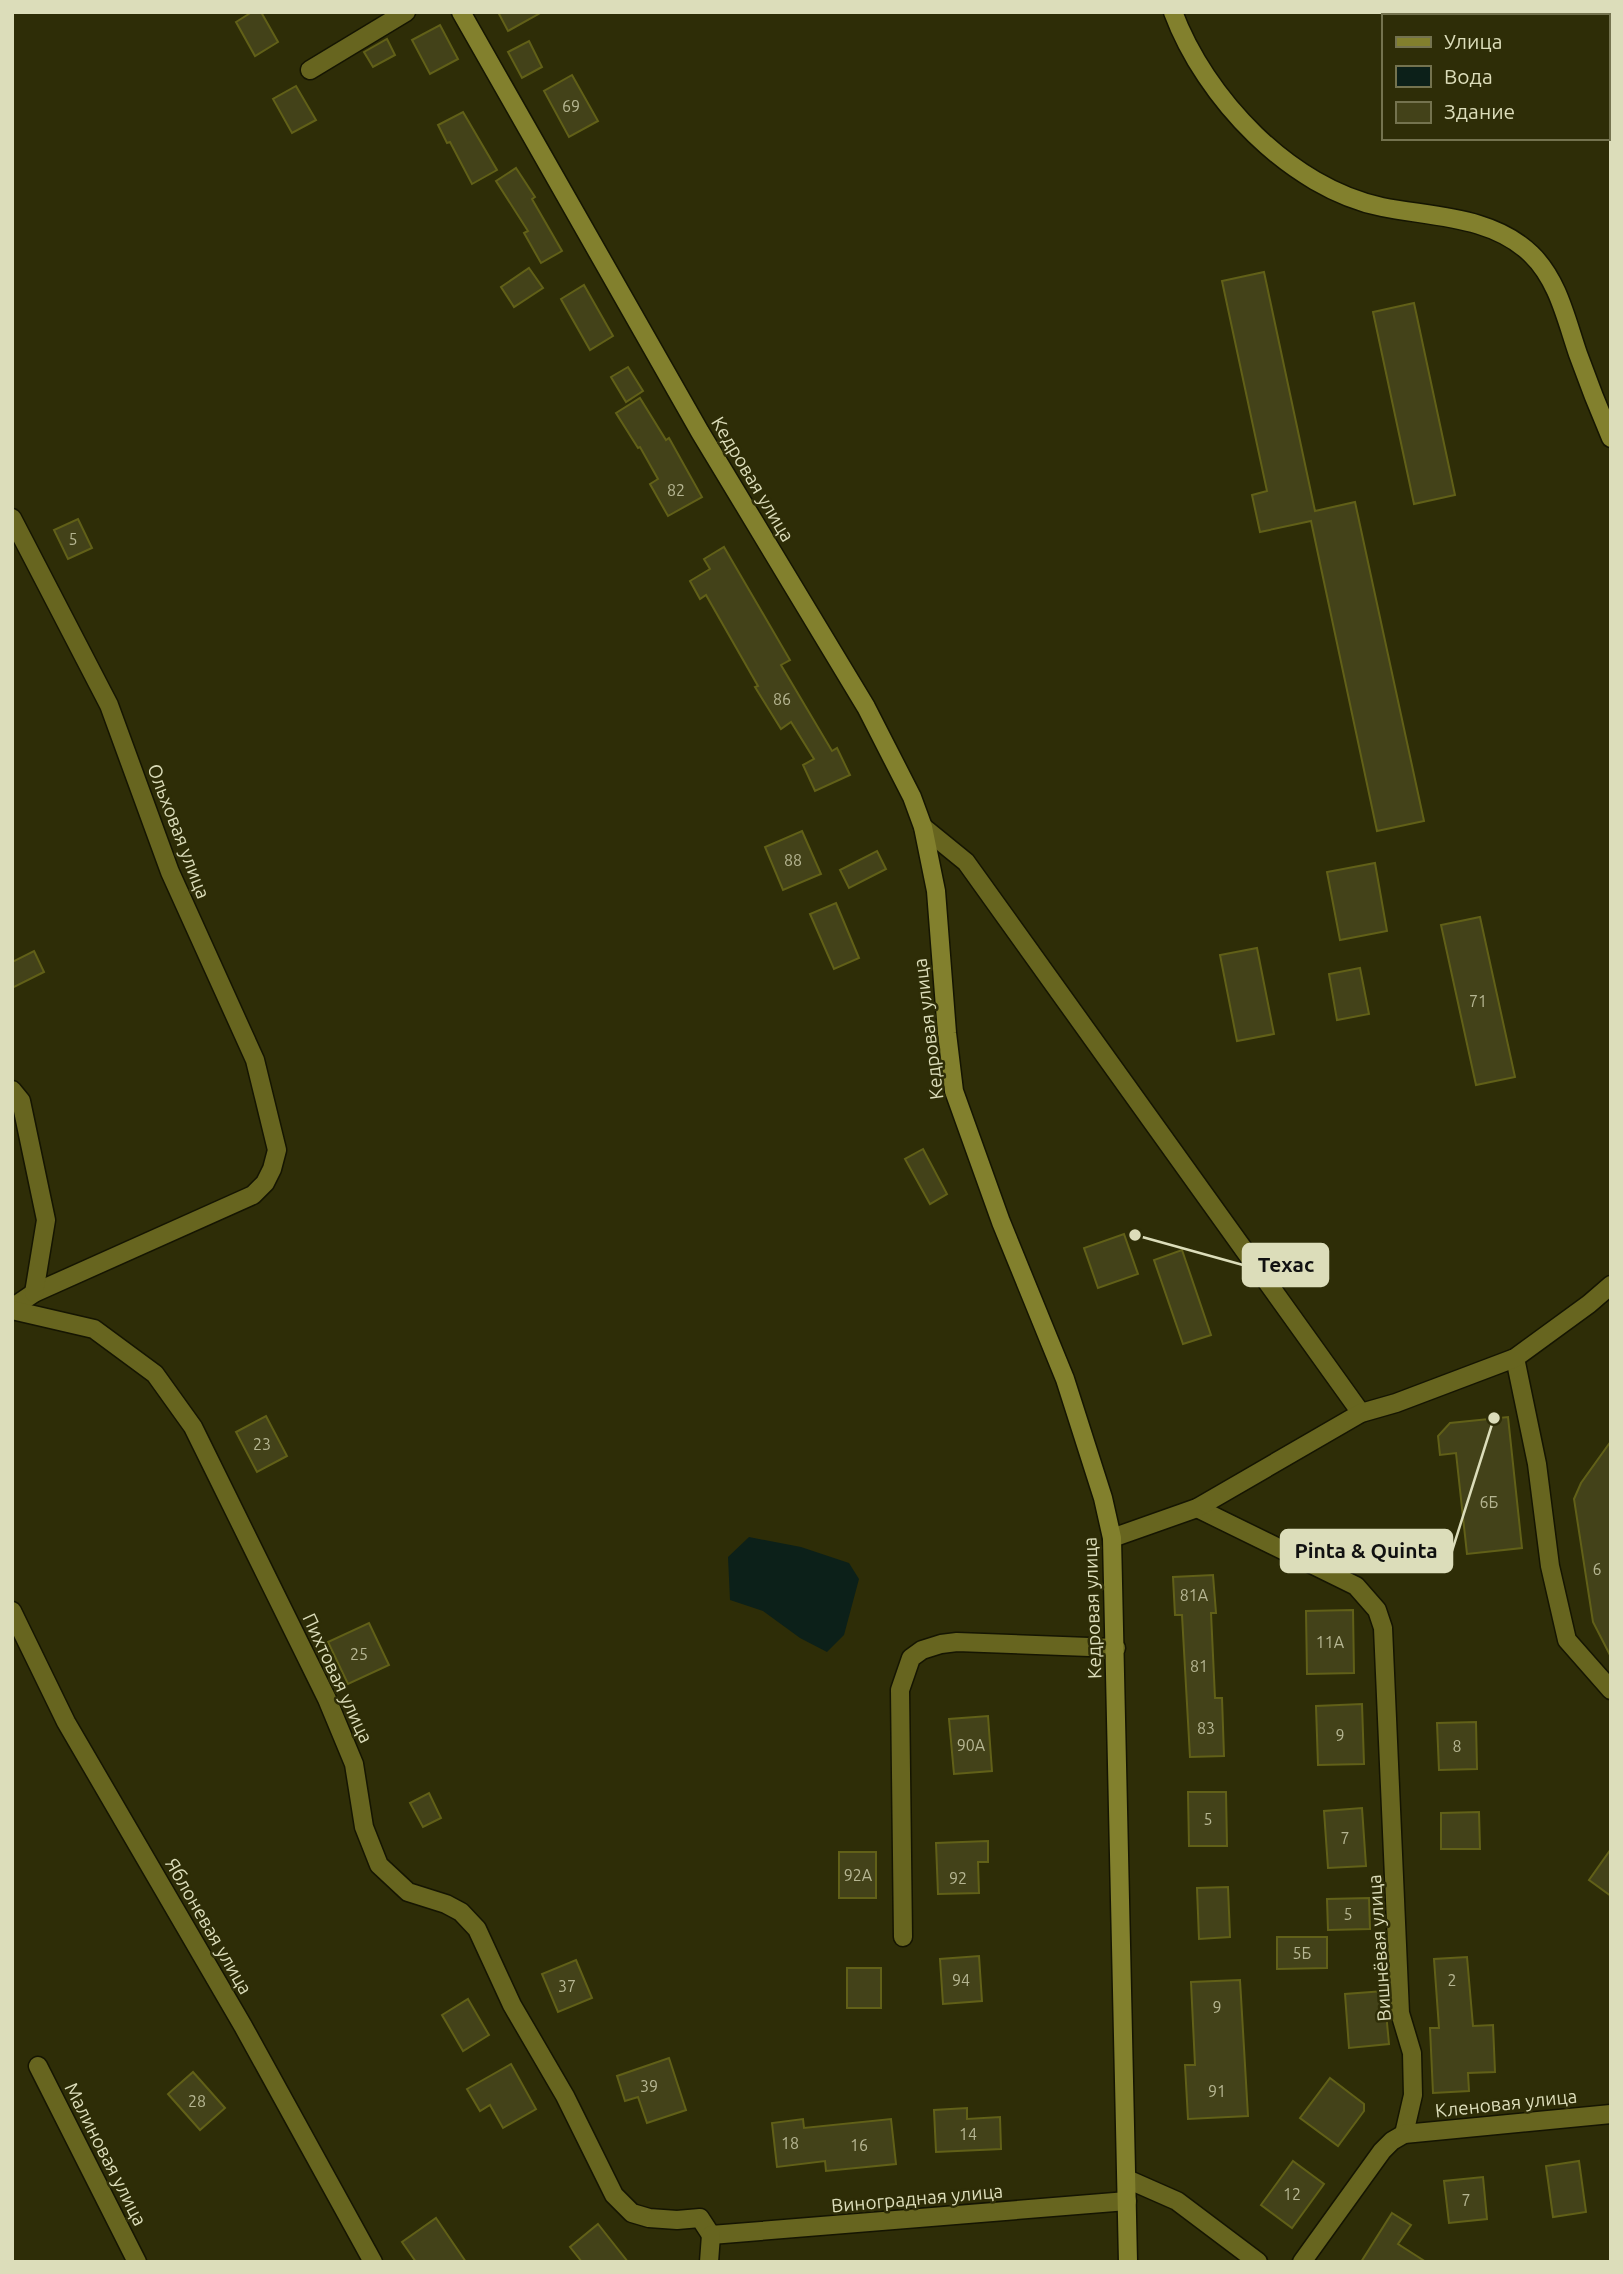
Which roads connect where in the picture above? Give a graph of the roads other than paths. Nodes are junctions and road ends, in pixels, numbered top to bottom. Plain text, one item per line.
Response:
1 (406, 12) edge
2 (461, 12) edge
3 (1173, 12) edge
4 (310, 70) dead end
5 (1611, 438) edge
6 (12, 518) edge
7 (923, 827) junction
8 (12, 1090) edge
9 (1611, 1285) edge
10 (34, 1293) junction
11 (12, 1309) edge
12 (1515, 1358) junction
13 (1361, 1413) junction
14 (1197, 1508) junction
15 (1112, 1538) junction
16 (12, 1611) edge
17 (1116, 1648) junction
18 (1611, 1690) edge
19 (903, 1937) dead end
20 (38, 2066) dead end
21 (1611, 2114) edge
22 (1404, 2134) junction
23 (1127, 2179) junction
24 (1127, 2201) junction
25 (711, 2235) junction
26 (137, 2262) edge
27 (373, 2262) edge
28 (709, 2262) edge
29 (1128, 2262) edge
30 (1258, 2262) edge
31 (1302, 2262) edge

1 - 4 street
2 - 7 street, Кедровая улица
3 - 5 street
6 - 10 street, Ольховая улица
7 - 13 street
7 - 15 street, Кедровая улица
8 - 10 street
9 - 12 street
10 - 11 street
11 - 25 street, Пихтовая улица
12 - 13 street
12 - 18 street
13 - 14 street
14 - 15 street
14 - 22 street, Вишнёвая улица
15 - 17 street, Кедровая улица
16 - 27 street, Яблоневая улица
17 - 19 street
17 - 23 street, Кедровая улица
20 - 26 street, Малиновая улица
21 - 22 street, Кленовая улица
22 - 31 street
23 - 24 street, Кедровая улица
23 - 30 street
24 - 25 street, Виноградная улица
24 - 29 street, Кедровая улица
25 - 28 street

